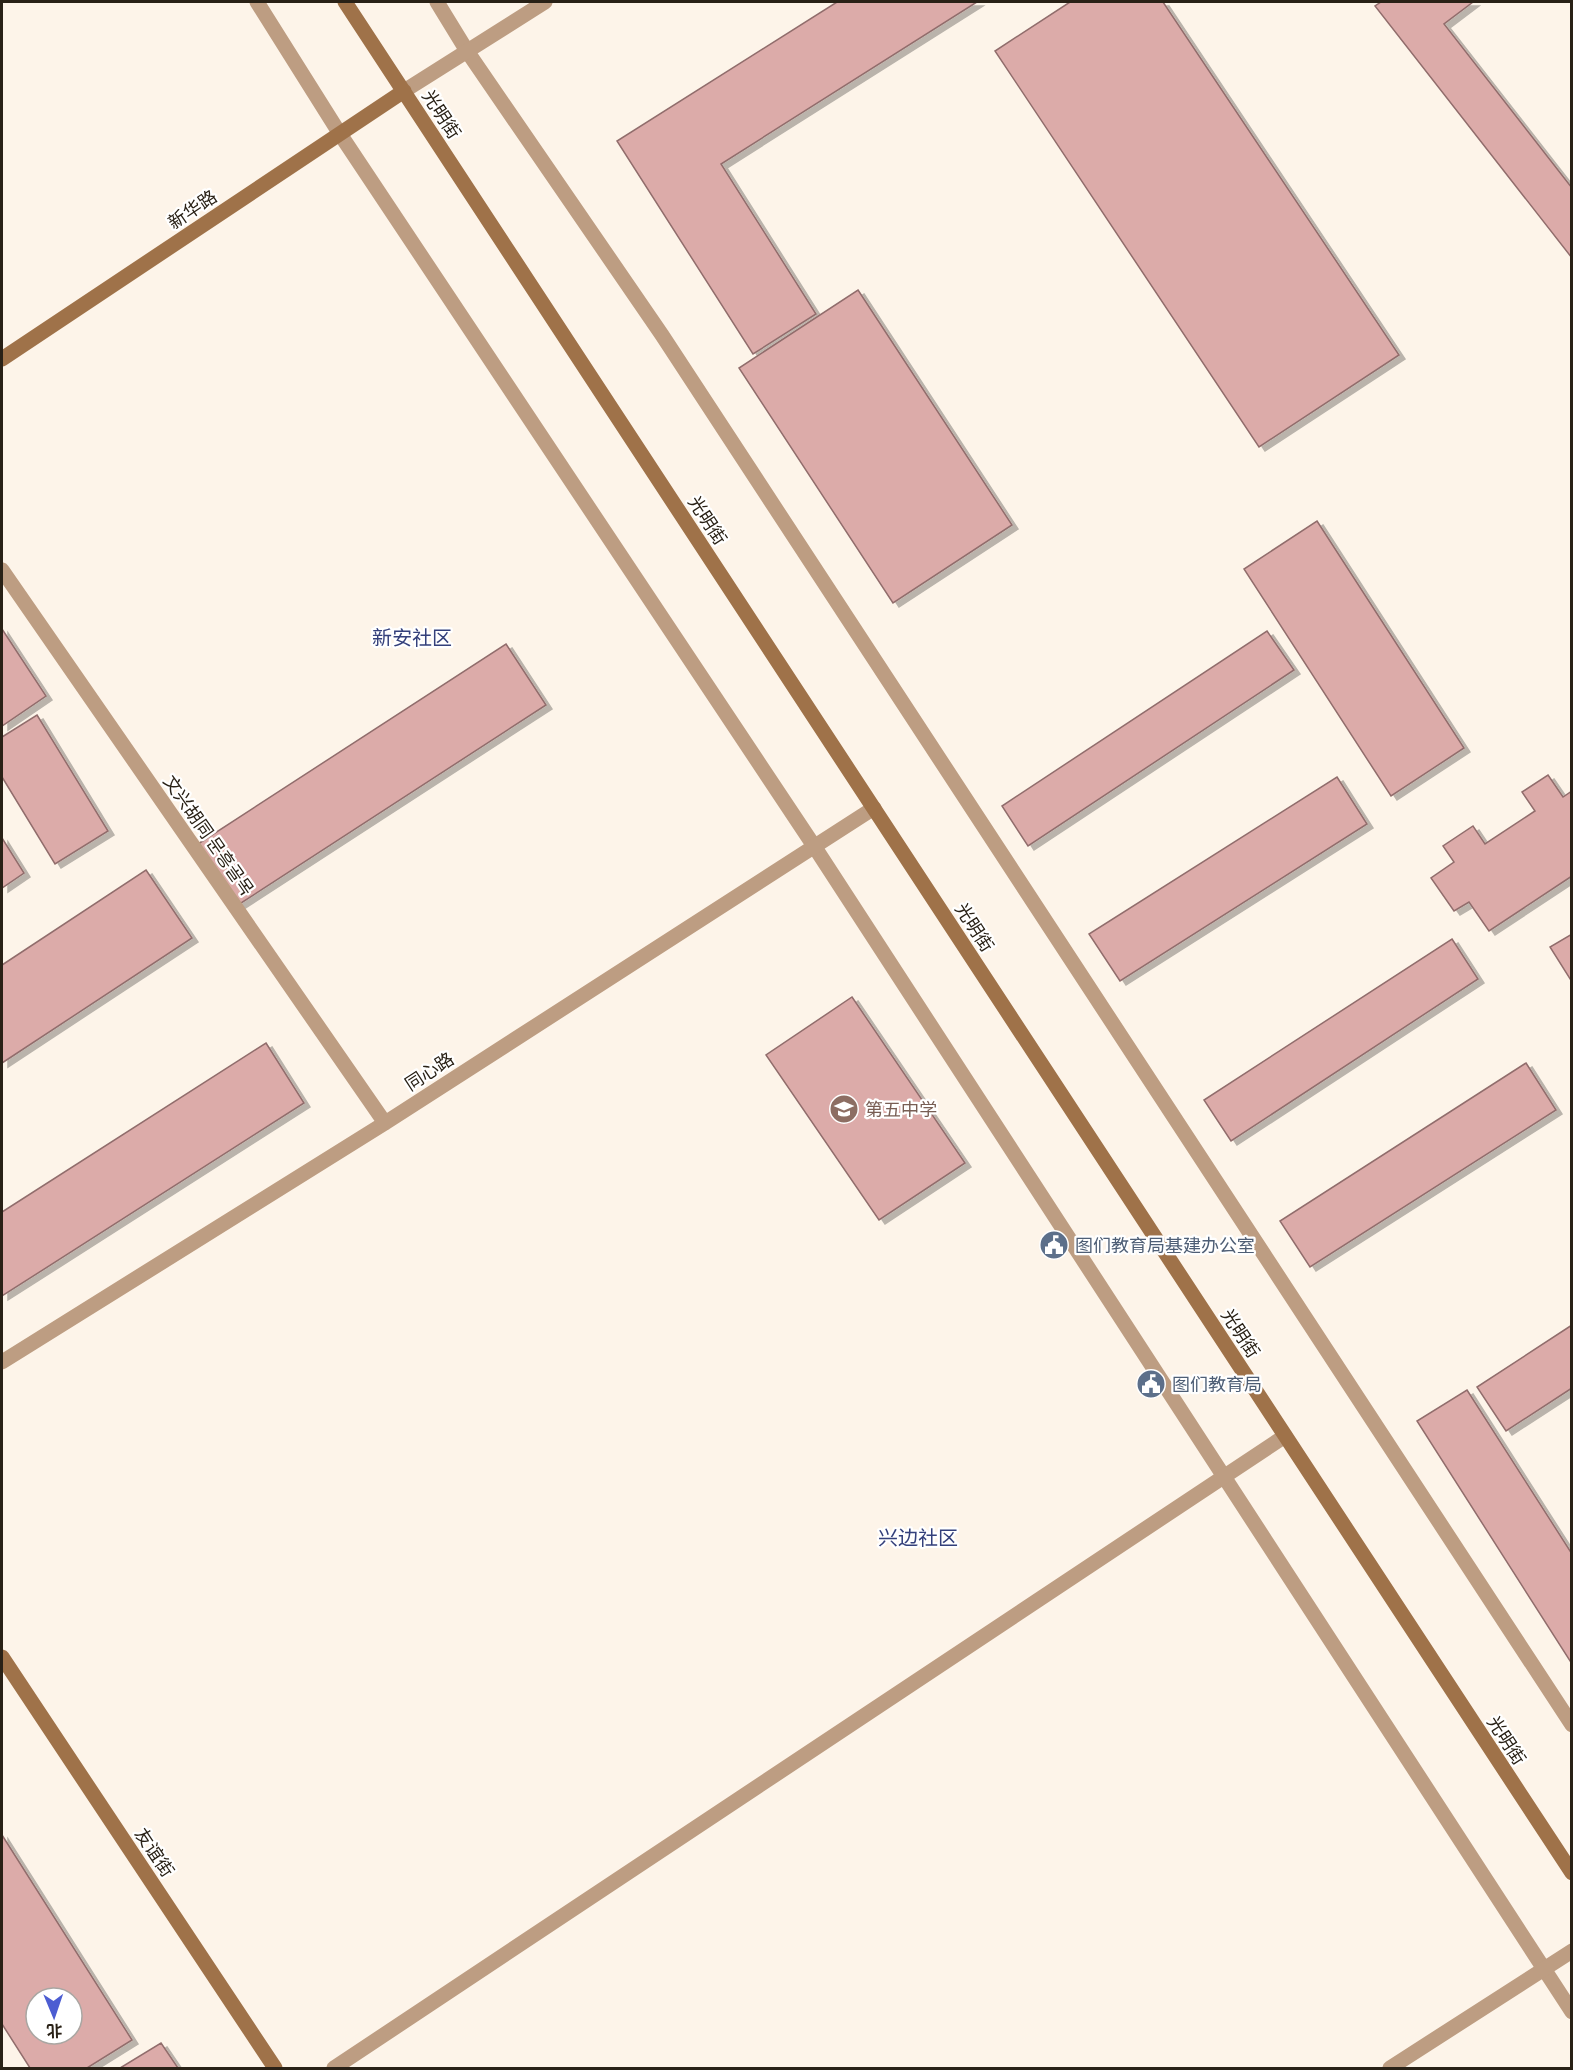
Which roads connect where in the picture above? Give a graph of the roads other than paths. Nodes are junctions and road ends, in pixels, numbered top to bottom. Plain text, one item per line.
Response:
1 (257, 2) edge
2 (345, 2) edge
3 (438, 2) edge
4 (545, 2) edge
5 (467, 51) junction
6 (404, 91) junction
7 (340, 134) junction
8 (2, 359) edge
9 (2, 570) edge
10 (873, 808) junction
11 (814, 846) junction
12 (384, 1123) junction
13 (2, 1362) edge
14 (1285, 1436) junction
15 (1223, 1477) junction
16 (2, 1657) edge
17 (1572, 1725) edge
18 (1572, 1874) edge
19 (1572, 1951) edge
20 (1544, 1969) junction
21 (1572, 2012) edge
22 (275, 2068) edge
23 (334, 2068) edge
24 (1390, 2068) edge

1 - 7 street
2 - 6 main road, 光明街
3 - 5 street
4 - 5 street
5 - 6 street
5 - 17 street
6 - 7 main road, 新华路
6 - 10 main road, 光明街
7 - 8 main road, 新华路
7 - 11 street
9 - 12 street, 文兴胡同 문흥골목
10 - 11 street, 同心路
10 - 14 main road, 光明街
11 - 12 street, 同心路
11 - 15 street
12 - 13 street, 同心路
14 - 15 street
14 - 18 main road, 光明街
15 - 20 street
15 - 23 street
16 - 22 main road, 友谊街
19 - 20 street
20 - 21 street
20 - 24 street

